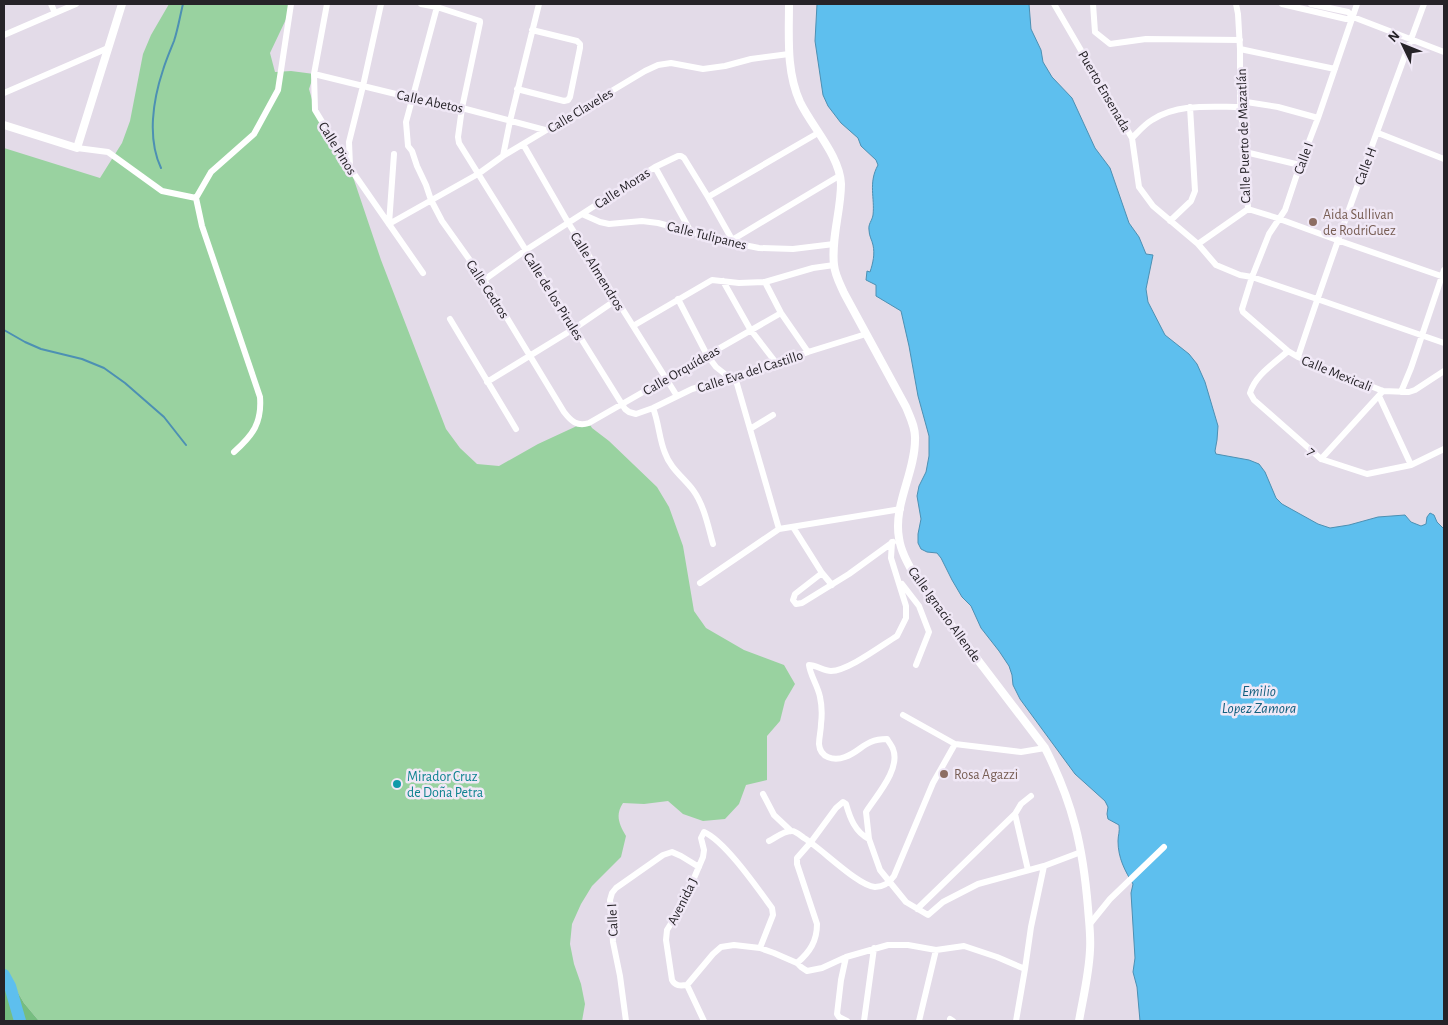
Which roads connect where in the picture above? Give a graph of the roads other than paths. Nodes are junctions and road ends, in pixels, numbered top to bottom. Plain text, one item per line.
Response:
1 (51, 4) edge
2 (76, 4) edge
3 (122, 4) edge
4 (291, 4) edge
5 (327, 4) edge
6 (381, 4) edge
7 (421, 4) edge
8 (539, 4) edge
9 (789, 4) edge
10 (1054, 4) edge
11 (1093, 4) edge
12 (1236, 4) edge
13 (1282, 4) edge
14 (1311, 4) edge
15 (1357, 4) edge
16 (1424, 4) edge
17 (437, 7) junction
18 (55, 13) junction
19 (1353, 17) junction
20 (532, 30) junction
21 (4, 35) edge
22 (1240, 40) junction
23 (1411, 40) junction
24 (108, 48) junction
25 (1240, 49) junction
26 (1444, 52) edge
27 (789, 54) junction
28 (1335, 69) junction
29 (314, 74) junction
30 (363, 86) junction
31 (518, 89) junction
32 (4, 93) edge
33 (412, 98) junction
34 (568, 100) junction
35 (1241, 104) junction
36 (1190, 107) junction
37 (462, 108) junction
38 (575, 113) junction
39 (1318, 118) junction
40 (510, 120) junction
41 (4, 125) edge
42 (545, 130) junction
43 (818, 133) junction
44 (1378, 133) junction
45 (1132, 138) junction
46 (523, 144) junction
47 (77, 148) junction
48 (1245, 152) junction
49 (394, 154) dead end
50 (503, 156) junction
51 (1444, 159) edge
52 (1300, 165) junction
53 (655, 166) junction
54 (350, 168) junction
55 (478, 174) junction
56 (840, 176) junction
57 (708, 197) junction
58 (196, 198) junction
59 (431, 200) junction
60 (1248, 209) junction
61 (582, 214) junction
62 (1280, 219) junction
63 (1170, 221) junction
64 (388, 224) junction
65 (569, 224) junction
66 (691, 232) junction
67 (1337, 240) junction
68 (733, 241) junction
69 (834, 244) junction
70 (1198, 244) junction
71 (526, 250) junction
72 (834, 265) junction
73 (423, 273) dead end
74 (1444, 275) edge
75 (1252, 277) junction
76 (484, 280) junction
77 (723, 281) junction
78 (765, 282) junction
79 (678, 299) junction
80 (1317, 299) junction
81 (616, 300) junction
82 (1242, 309) joint
83 (781, 312) junction
84 (450, 319) dead end
85 (632, 326) junction
86 (575, 328) junction
87 (750, 329) junction
88 (866, 334) junction
89 (1422, 335) junction
90 (1444, 343) edge
91 (1288, 351) junction
92 (808, 352) junction
93 (708, 355) junction
94 (531, 356) junction
95 (1298, 357) junction
96 (776, 364) junction
97 (1444, 370) edge
98 (667, 378) junction
99 (732, 378) junction
100 (487, 382) junction
101 (1401, 392) junction
102 (1381, 393) junction
103 (677, 396) junction
104 (621, 405) junction
105 (653, 408) junction
106 (636, 414) joint
107 (773, 415) dead end
108 (579, 425) joint
109 (516, 429) dead end
110 (750, 429) junction
111 (1444, 448) edge
112 (234, 452) dead end
113 (1321, 458) junction
114 (1411, 465) junction
115 (900, 509) junction
116 (794, 526) junction
117 (778, 529) junction
118 (895, 540) junction
119 (713, 544) dead end
120 (822, 573) junction
121 (899, 579) junction
122 (700, 583) dead end
123 (832, 585) junction
124 (916, 665) dead end
125 (903, 715) dead end
126 (955, 744) junction
127 (1045, 748) junction
128 (762, 794) dead end
129 (1031, 796) dead end
130 (1015, 814) junction
131 (791, 830) junction
132 (869, 839) junction
133 (769, 841) dead end
134 (811, 842) junction
135 (1164, 848) dead end
136 (1081, 852) junction
137 (1044, 866) junction
138 (699, 867) junction
139 (1028, 870) junction
140 (890, 882) junction
141 (917, 909) junction
142 (1089, 925) junction
143 (760, 948) junction
144 (874, 948) junction
145 (936, 950) junction
146 (846, 957) junction
147 (797, 963) junction
148 (1026, 970) junction
149 (686, 985) junction
150 (626, 1021) edge
151 (704, 1021) edge
152 (847, 1021) edge
153 (864, 1021) edge
154 (919, 1021) edge
155 (1016, 1021) edge
156 (1079, 1021) edge

1 - 18 street
2 - 18 street
3 - 24 street
4 - 58 street
5 - 29 street, Calle Pinos
6 - 30 street
7 - 17 street
8 - 20 street
9 - 27 street, Calle Ignacio Allende
10 - 45 street, Puerto Ensenada
11 - 22 street
12 - 22 street, Calle Puerto de Mazatlán
13 - 19 street
14 - 19 street
15 - 19 street, Calle I
16 - 23 street, Calle H
17 - 33 street, Calle Cedros
17 - 37 street, Calle de los Pirules
18 - 21 street
19 - 23 street
19 - 28 street, Calle I
20 - 31 street
20 - 34 street
22 - 25 street, Calle Puerto de Mazatlán
23 - 26 street
23 - 44 street, Calle H
24 - 32 street
24 - 47 street
25 - 28 street
25 - 35 street, Calle Puerto de Mazatlán
27 - 38 street, Calle Claveles
27 - 43 street, Calle Ignacio Allende
28 - 39 street, Calle I
29 - 30 street, Calle Abetos
29 - 54 street, Calle Pinos
30 - 33 street, Calle Abetos
30 - 54 street
31 - 34 street
31 - 40 street
33 - 37 street, Calle Abetos
33 - 59 street, Calle Cedros
34 - 38 street
35 - 36 street
35 - 39 street
35 - 48 street, Calle Puerto de Mazatlán
36 - 45 street
36 - 63 street
37 - 40 street, Calle Abetos
37 - 55 street, Calle de los Pirules
38 - 42 street, Calle Claveles
39 - 52 street, Calle I
40 - 42 street, Calle Abetos
40 - 50 street
41 - 47 street
42 - 46 street, Calle Claveles
43 - 56 street, Calle Ignacio Allende
43 - 57 street
44 - 51 street
44 - 67 street, Calle H
45 - 63 street, Puerto Ensenada
46 - 50 street, Calle Claveles
46 - 65 street, Calle Almendros
47 - 58 street
48 - 52 street
48 - 60 street, Calle Puerto de Mazatlán
49 - 64 street
50 - 55 street, Calle Claveles
52 - 62 street, Calle I
53 - 57 street, Calle Moras
53 - 61 street, Calle Moras
53 - 66 street
54 - 64 street, Calle Pinos
55 - 59 street, Calle Claveles
55 - 71 street, Calle de los Pirules
56 - 68 street
56 - 69 street, Calle Ignacio Allende
57 - 68 street, Calle Moras
58 - 112 street
59 - 64 street, Calle Claveles
59 - 76 street, Calle Cedros
60 - 62 street
60 - 70 street, Calle Puerto de Mazatlán
61 - 65 street, Calle Moras
61 - 66 street, Calle Tulipanes
62 - 67 street
62 - 75 street, Calle I
63 - 70 street, Puerto Ensenada
64 - 73 street, Calle Pinos
65 - 71 street, Calle Moras
65 - 81 street, Calle Almendros
66 - 68 street, Calle Tulipanes
67 - 74 street
67 - 80 street, Calle H
68 - 69 street, Calle Tulipanes
69 - 72 street, Calle Ignacio Allende
70 - 75 street, Puerto Ensenada
71 - 76 street, Calle Moras
71 - 86 street, Calle de los Pirules
72 - 78 street
72 - 88 street, Calle Ignacio Allende
74 - 89 street
75 - 80 street, Puerto Ensenada
75 - 82 street, Calle I
76 - 94 street, Calle Cedros
77 - 78 street
77 - 79 street
77 - 87 street
78 - 83 street
79 - 85 street
79 - 93 street
80 - 89 street, Puerto Ensenada
80 - 95 street, Calle H
81 - 85 street, Calle Almendros
81 - 86 street
82 - 91 street, Calle Mexicali
83 - 87 street, Calle Orquídeas
83 - 92 street
84 - 100 street
85 - 98 street, Calle Almendros
86 - 94 street
86 - 104 street, Calle de los Pirules
87 - 93 street, Calle Orquídeas
87 - 96 street
88 - 92 street, Calle Eva del Castillo
88 - 115 street, Calle Ignacio Allende
89 - 90 street, Puerto Ensenada
89 - 101 street
91 - 95 street, Calle Mexicali
91 - 113 street, 7
92 - 96 street, Calle Eva del Castillo
93 - 98 street, Calle Orquídeas
93 - 99 street
94 - 100 street
94 - 108 street, Calle Cedros
95 - 102 street, Calle Mexicali
96 - 99 street, Calle Eva del Castillo
97 - 101 street, Calle Mexicali
98 - 103 street, Calle Almendros
98 - 104 street, Calle Orquídeas
99 - 103 street, Calle Eva del Castillo
99 - 110 street
100 - 109 street
101 - 102 street, Calle Mexicali
102 - 113 street
102 - 114 street
103 - 105 street, Calle Eva del Castillo
104 - 106 street, Calle de los Pirules
104 - 108 street, Calle Orquídeas
105 - 106 street, Calle Eva del Castillo
105 - 119 street
107 - 110 street
110 - 117 street
111 - 114 street, 7
113 - 114 street, 7
115 - 116 street
115 - 118 street, Calle Ignacio Allende
116 - 117 street
116 - 120 street
117 - 122 street
118 - 121 street
118 - 123 street
118 - 127 street, Calle Ignacio Allende
120 - 123 street
120 - 123 street
121 - 124 street
121 - 132 street
125 - 126 street
126 - 127 street
126 - 140 street
127 - 136 street, Calle Ignacio Allende
128 - 131 street
129 - 130 street
130 - 139 street
130 - 141 street
131 - 133 street
131 - 134 street
132 - 134 street
132 - 140 street
134 - 140 street
134 - 147 street
135 - 142 street
136 - 137 street
136 - 142 street, Calle Ignacio Allende
137 - 139 street
137 - 148 street
138 - 143 street, Avenida J
138 - 149 street, Avenida J
138 - 150 street, Calle I
139 - 141 street
140 - 141 street
142 - 156 street, Calle Ignacio Allende
143 - 147 street
143 - 149 street
144 - 145 street
144 - 146 street
144 - 153 street
145 - 148 street
145 - 154 street
146 - 147 street
146 - 152 street
148 - 155 street
149 - 151 street

